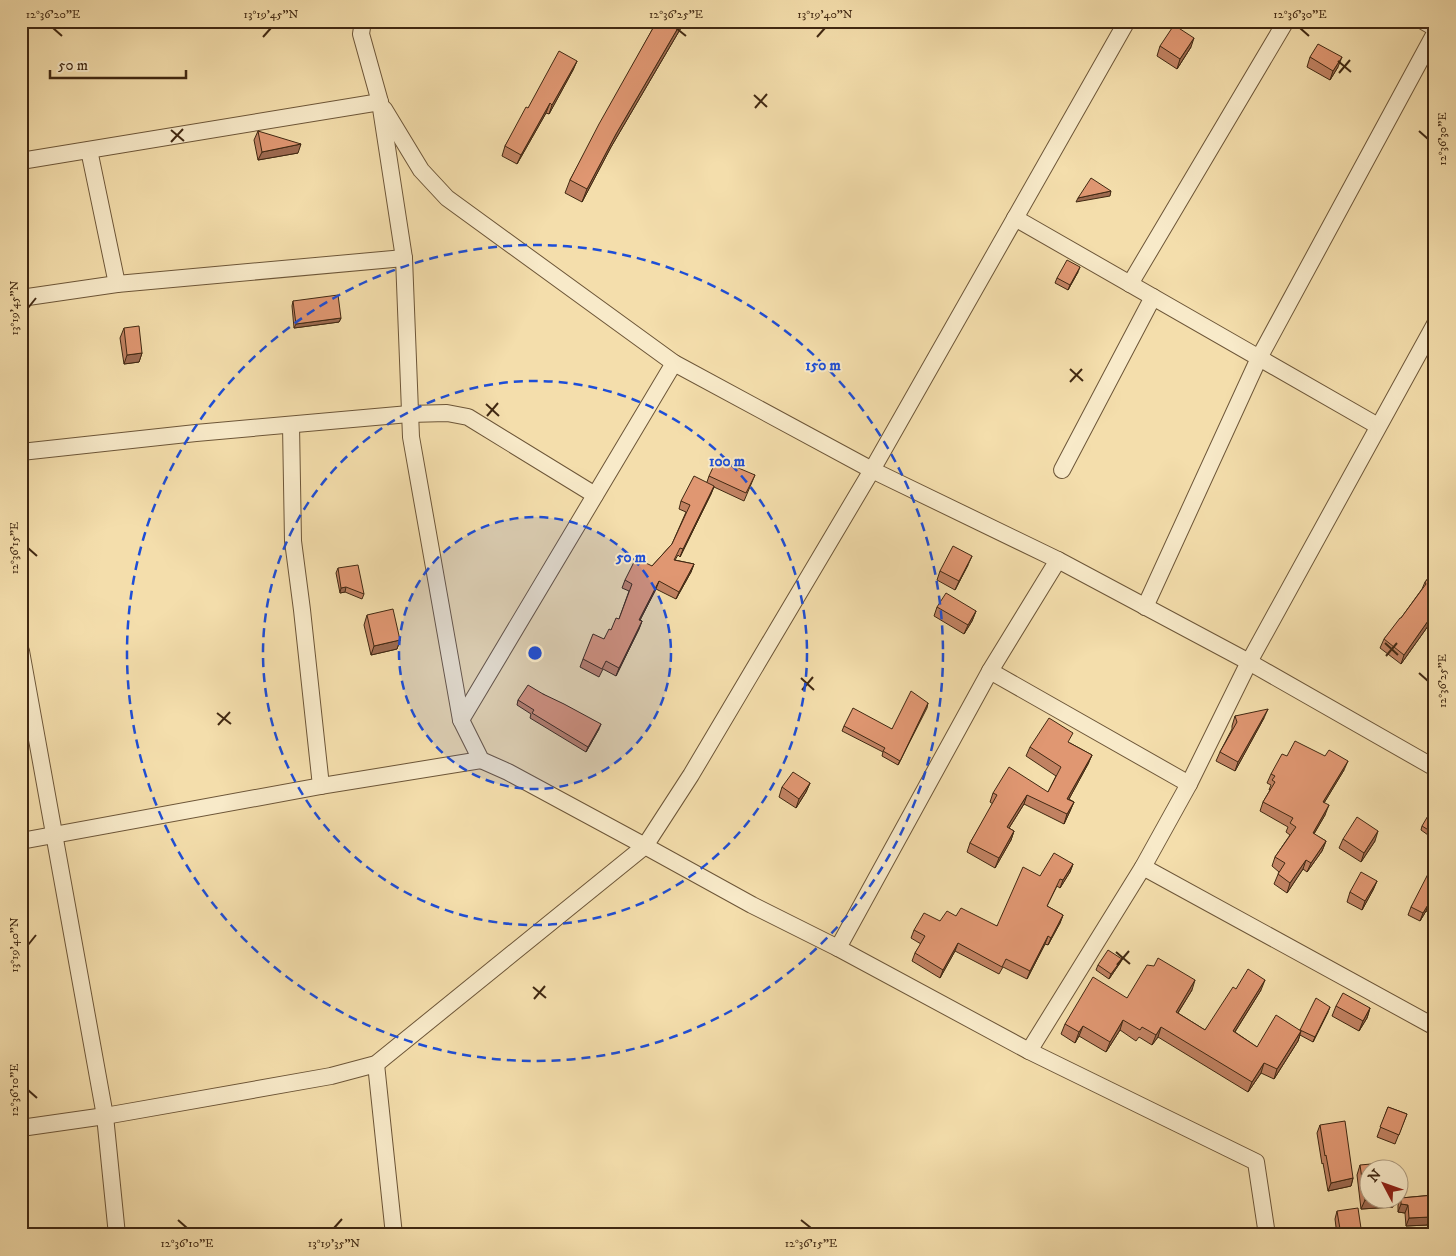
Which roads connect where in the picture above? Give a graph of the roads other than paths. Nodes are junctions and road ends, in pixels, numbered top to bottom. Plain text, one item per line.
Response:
1 (372, 21) edge
2 (1127, 21) edge
3 (1286, 21) edge
4 (1424, 21) edge
5 (362, 28) edge
6 (1435, 28) edge
7 (1435, 33) edge
8 (380, 102) junction
9 (89, 150) junction
10 (21, 162) edge
11 (1015, 218) junction
12 (404, 258) junction
13 (117, 284) junction
14 (1130, 284) junction
15 (1153, 297) junction
16 (21, 298) edge
17 (1435, 324) edge
18 (1259, 358) junction
19 (674, 363) junction
20 (409, 414) junction
21 (291, 425) junction
22 (1378, 426) junction
23 (21, 452) edge
24 (872, 470) junction
25 (1062, 470) dead end
26 (595, 496) junction
27 (1058, 560) junction
28 (1145, 607) junction
29 (21, 651) edge
30 (1249, 662) junction
31 (990, 671) junction
32 (461, 720) junction
33 (481, 760) junction
34 (1435, 768) edge
35 (1189, 784) junction
36 (321, 786) junction
37 (56, 836) junction
38 (21, 841) edge
39 (645, 846) junction
40 (1143, 867) junction
41 (838, 948) junction
42 (1435, 1027) edge
43 (1029, 1050) junction
44 (376, 1064) junction
45 (105, 1116) junction
46 (21, 1128) edge
47 (117, 1235) edge
48 (394, 1235) edge
49 (1267, 1235) edge

1 - 5 street
2 - 11 street
3 - 14 street
4 - 6 street
5 - 8 street
7 - 18 street
8 - 9 street
8 - 12 street
8 - 19 street
9 - 10 street
9 - 13 street
11 - 14 street
11 - 24 street
12 - 13 street
12 - 20 street
13 - 16 street
14 - 15 street
15 - 18 street
15 - 25 street
17 - 22 street
18 - 22 street
18 - 28 street
19 - 24 street
19 - 26 street
20 - 21 street
20 - 26 street
20 - 32 street
21 - 23 street
21 - 36 street
22 - 30 street
24 - 27 street
24 - 39 street
26 - 32 street
27 - 28 street
27 - 31 street
28 - 30 street
29 - 37 street
30 - 34 street
30 - 35 street
31 - 35 street
31 - 41 street
32 - 33 street
33 - 36 street
33 - 39 street
35 - 40 street
36 - 37 street
37 - 38 street
37 - 45 street
39 - 41 street
39 - 44 street
40 - 42 street
40 - 43 street
41 - 43 street
43 - 49 street
44 - 45 street
44 - 48 street
45 - 46 street
45 - 47 street

